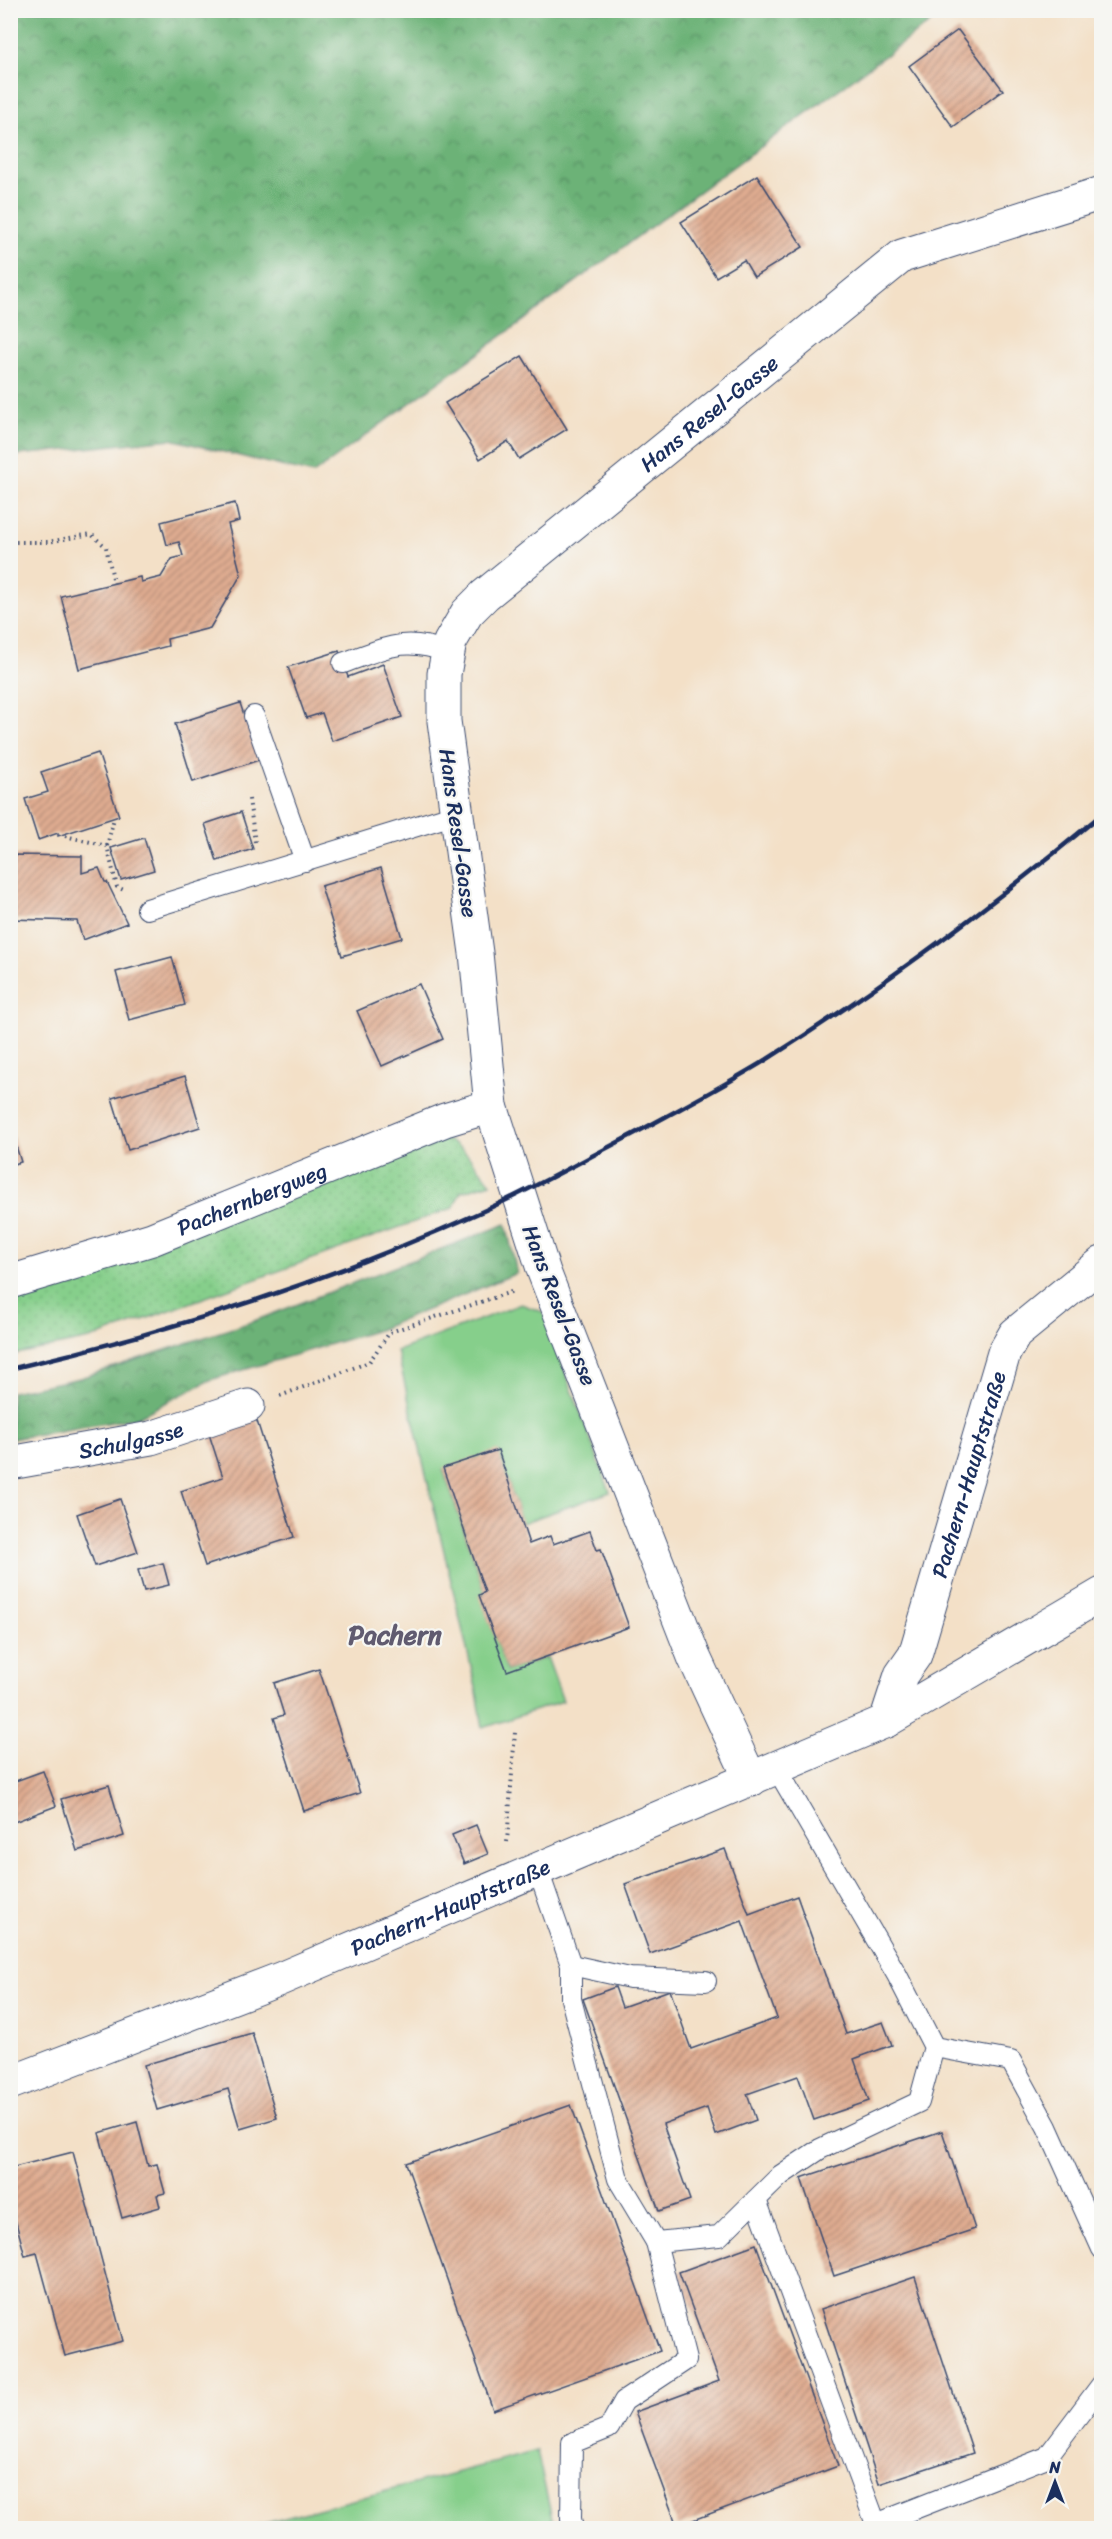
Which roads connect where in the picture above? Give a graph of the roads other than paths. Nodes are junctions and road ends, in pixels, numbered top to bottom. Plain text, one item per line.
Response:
1 (1101, 193) edge
2 (448, 652) junction
3 (343, 663) dead end
4 (254, 716) dead end
5 (456, 814) junction
6 (305, 861) junction
7 (151, 908) road end
8 (491, 1106) junction
9 (1101, 1263) edge
10 (10, 1282) edge
11 (248, 1406) road end
12 (10, 1463) edge
13 (1101, 1594) edge
14 (886, 1721) junction
15 (764, 1775) junction
16 (538, 1870) junction
17 (572, 1965) junction
18 (706, 1981) dead end
19 (934, 2047) junction
20 (10, 2083) edge
21 (756, 2200) junction
22 (656, 2242) junction
23 (1101, 2249) edge
24 (1101, 2384) edge
25 (874, 2526) edge
26 (573, 2529) edge

1 - 2 street, Hans Resel-Gasse
2 - 3 lane
2 - 5 street, Hans Resel-Gasse
4 - 6 lane
5 - 6 lane
5 - 8 street, Hans Resel-Gasse
6 - 7 lane
8 - 10 street, Pachernbergweg
8 - 15 street, Hans Resel-Gasse
9 - 14 street, Pachern-Hauptstraße
11 - 12 street, Schulgasse
13 - 14 street, Pachern-Hauptstraße
14 - 15 street, Pachern-Hauptstraße
15 - 16 street, Pachern-Hauptstraße
15 - 19 lane
16 - 17 lane
16 - 20 street, Pachern-Hauptstraße
17 - 18 lane
17 - 22 lane
19 - 21 lane
19 - 23 lane
21 - 22 lane
21 - 25 lane
22 - 26 lane
24 - 25 lane

